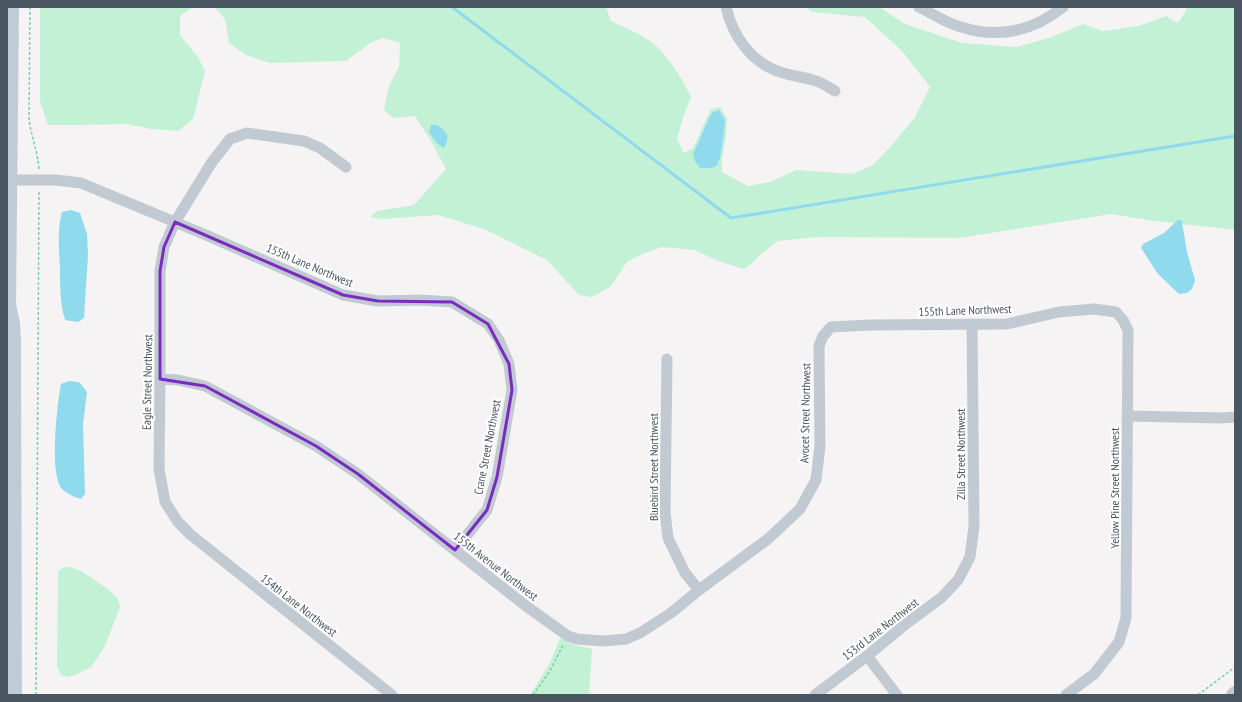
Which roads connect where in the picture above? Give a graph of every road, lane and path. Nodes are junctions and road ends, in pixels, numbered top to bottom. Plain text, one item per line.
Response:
1 (11, 7) edge
2 (30, 7) edge
3 (726, 7) edge
4 (919, 7) edge
5 (1063, 7) edge
6 (835, 91) dead end
7 (346, 167) dead end
8 (39, 170) dead end
9 (9, 180) edge
10 (39, 191) dead end
11 (175, 222) junction
12 (8, 309) edge
13 (1120, 317) joint
14 (972, 324) junction
15 (831, 328) joint
16 (499, 340) joint
17 (667, 359) dead end
18 (160, 379) junction
19 (1127, 416) junction
20 (1235, 417) edge
21 (806, 499) joint
22 (191, 534) joint
23 (455, 550) junction
24 (958, 580) joint
25 (699, 590) junction
26 (568, 636) junction
27 (867, 656) junction
28 (1235, 667) edge
29 (1235, 693) edge
30 (14, 695) edge
31 (36, 695) edge
32 (392, 695) edge
33 (533, 695) edge
34 (815, 695) edge
35 (897, 695) edge
36 (1066, 695) edge
37 (1198, 695) edge
38 (1233, 695) edge

1 - 9 main road
2 - 8 path
3 - 6 street
4 - 5 street
7 - 11 street
9 - 11 street, 155th Lane Northwest
9 - 12 main road
10 - 31 path
11 - 16 street, 155th Lane Northwest
11 - 18 street, Eagle Street Northwest
12 - 30 main road
13 - 14 street, 155th Lane Northwest
13 - 19 street, Yellow Pine Street Northwest
14 - 15 street, 155th Lane Northwest
14 - 24 street, Zilla Street Northwest
15 - 21 street, Avocet Street Northwest
16 - 23 street, Crane Street Northwest
17 - 25 street, Bluebird Street Northwest
18 - 22 street, Eagle Street Northwest
18 - 23 street, 155th Avenue Northwest
19 - 20 street
19 - 36 street, Yellow Pine Street Northwest
21 - 25 street, 155th Avenue Northwest
22 - 32 street, 154th Lane Northwest
23 - 26 street, 155th Avenue Northwest
24 - 27 street, 153rd Lane Northwest
25 - 26 street, 155th Avenue Northwest
26 - 33 path
27 - 34 street, 153rd Lane Northwest
27 - 35 street
28 - 37 path
29 - 38 street

